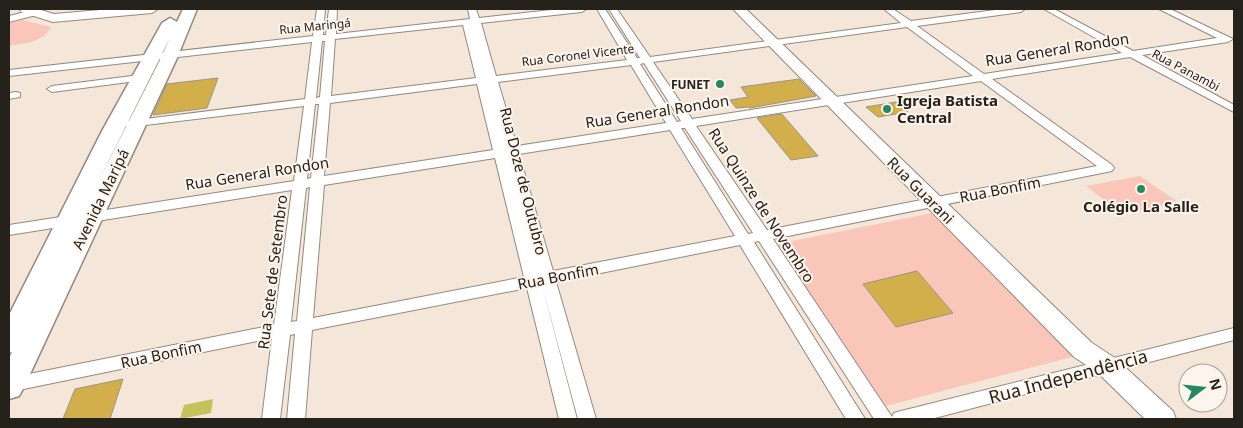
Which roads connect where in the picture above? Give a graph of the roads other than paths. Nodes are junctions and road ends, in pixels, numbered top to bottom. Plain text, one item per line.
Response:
1 (152, 9) edge
2 (181, 9) edge
3 (321, 9) edge
4 (333, 9) edge
5 (582, 9) edge
6 (601, 9) edge
7 (613, 9) edge
8 (739, 9) edge
9 (751, 9) edge
10 (888, 9) edge
11 (1021, 9) edge
12 (1048, 9) edge
13 (1163, 9) edge
14 (31, 10) edge
15 (469, 15) edge
16 (9, 19) edge
17 (909, 24) junction
18 (324, 38) junction
19 (777, 41) junction
20 (1231, 41) edge
21 (1131, 55) junction
22 (158, 59) junction
23 (647, 60) junction
24 (632, 62) junction
25 (9, 73) edge
26 (982, 77) junction
27 (487, 80) junction
28 (52, 89) dead end
29 (325, 100) junction
30 (838, 100) junction
31 (310, 102) junction
32 (1234, 109) edge
33 (689, 123) junction
34 (126, 125) junction
35 (673, 126) junction
36 (506, 151) junction
37 (317, 180) junction
38 (300, 183) junction
39 (941, 201) junction
40 (92, 216) junction
41 (68, 220) junction
42 (9, 230) edge
43 (763, 236) junction
44 (743, 240) junction
45 (540, 279) junction
46 (305, 325) junction
47 (282, 330) junction
48 (1234, 334) edge
49 (9, 342) edge
50 (1106, 365) junction
51 (10, 382) edge
52 (270, 419) edge
53 (296, 419) edge
54 (568, 419) edge
55 (587, 419) edge
56 (856, 419) edge
57 (884, 419) edge
58 (902, 419) edge
59 (1163, 419) edge

1 - 14 street
2 - 22 main road, Avenida Maripá
3 - 18 street, Rua Sete de Setembro
4 - 18 street, Rua Sete de Setembro
5 - 15 street, Rua Maringá
6 - 24 street
7 - 23 street, Rua Quinze de Novembro
8 - 19 street, Rua Guarani
9 - 19 street, Rua Guarani
10 - 17 street
11 - 17 street, Rua Coronel Vicente
12 - 21 street, Rua Panambi
13 - 20 street
14 - 16 street
15 - 18 street, Rua Maringá
15 - 27 street
17 - 19 street, Rua Coronel Vicente
17 - 26 street
18 - 22 street, Rua Maringá
18 - 29 street, Rua Sete de Setembro
18 - 31 street, Rua Sete de Setembro
19 - 23 street, Rua Coronel Vicente
19 - 30 street, Rua Guarani
20 - 21 street, Rua General Rondon
21 - 26 street, Rua General Rondon
21 - 32 street, Rua Panambi
22 - 25 street
22 - 28 street
22 - 34 main road, Avenida Maripá
22 - 34 main road, Avenida Maripá
23 - 24 street, Rua Coronel Vicente
23 - 33 street, Rua Quinze de Novembro
24 - 27 street, Rua Coronel Vicente
24 - 35 street
26 - 30 street, Rua General Rondon
26 - 39 street, Rua Bonfim
27 - 29 street, Rua Coronel Vicente
27 - 36 street
29 - 31 street, Rua Coronel Vicente
29 - 37 street, Rua Sete de Setembro
30 - 33 street, Rua General Rondon
30 - 39 street, Rua Guarani
31 - 34 street, Rua Coronel Vicente
31 - 38 street, Rua Sete de Setembro
33 - 35 street, Rua General Rondon
33 - 43 street, Rua Quinze de Novembro
34 - 40 main road, Avenida Maripá
34 - 41 main road, Avenida Maripá
35 - 36 street, Rua General Rondon
35 - 44 street
36 - 37 street, Rua General Rondon
36 - 45 street
37 - 38 street, Rua General Rondon
37 - 46 street, Rua Sete de Setembro
38 - 40 street, Rua General Rondon
38 - 47 street, Rua Sete de Setembro
39 - 43 street, Rua Bonfim
39 - 50 street, Rua Guarani
40 - 41 street, Rua General Rondon
40 - 51 main road, Avenida Maripá
41 - 42 street
41 - 49 main road, Avenida Maripá
43 - 44 street, Rua Bonfim
43 - 57 street, Rua Quinze de Novembro
44 - 45 street, Rua Bonfim
44 - 56 street
45 - 46 street, Rua Bonfim
45 - 54 street
45 - 55 street
46 - 47 street, Rua Bonfim
46 - 53 street, Rua Sete de Setembro
47 - 51 street, Rua Bonfim
47 - 52 street, Rua Sete de Setembro
48 - 50 street, Rua Independência
50 - 58 street, Rua Independência
50 - 59 street, Rua Guarani

